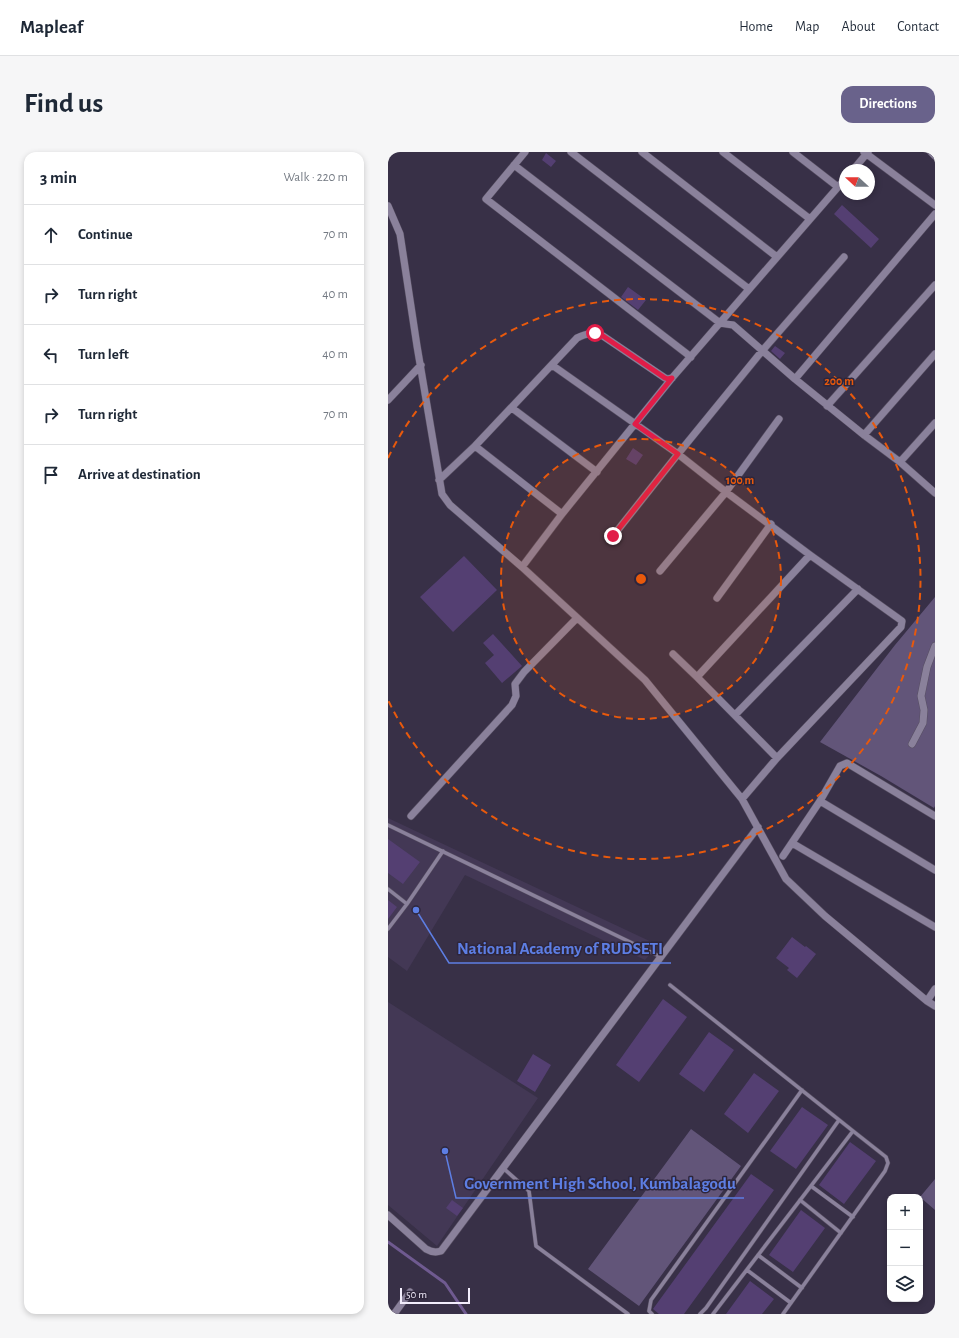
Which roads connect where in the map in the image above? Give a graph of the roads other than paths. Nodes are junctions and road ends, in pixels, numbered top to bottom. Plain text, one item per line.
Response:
1 (525, 152) edge
2 (570, 152) edge
3 (642, 152) edge
4 (723, 152) edge
5 (792, 152) edge
6 (931, 152) edge
7 (866, 153) edge
8 (935, 156) edge
9 (858, 164) edge
10 (514, 165) junction
11 (838, 187) joint
12 (935, 205) edge
13 (388, 206) edge
14 (935, 214) edge
15 (810, 219) junction
16 (777, 257) junction
17 (844, 257) dead end
18 (935, 285) edge
19 (750, 289) junction
20 (720, 323) junction
21 (762, 351) junction
22 (935, 354) edge
23 (691, 357) junction
24 (421, 365) junction
25 (552, 365) junction
26 (672, 378) junction
27 (795, 379) junction
28 (388, 400) edge
29 (828, 406) junction
30 (512, 408) junction
31 (779, 419) dead end
32 (935, 423) edge
33 (635, 424) junction
34 (864, 435) junction
35 (475, 446) junction
36 (678, 454) junction
37 (900, 462) junction
38 (597, 472) junction
39 (439, 480) junction
40 (726, 492) junction
41 (935, 493) edge
42 (562, 514) junction
43 (771, 524) junction
44 (613, 536) dead end
45 (810, 555) junction
46 (522, 567) junction
47 (660, 571) dead end
48 (858, 589) junction
49 (717, 598) dead end
50 (577, 618) junction
51 (935, 646) edge
52 (673, 654) dead end
53 (697, 677) junction
54 (735, 715) junction
55 (912, 744) dead end
56 (776, 758) junction
57 (742, 799) junction
58 (820, 800) junction
59 (411, 816) dead end
60 (935, 816) edge
61 (388, 825) edge
62 (758, 827) junction
63 (792, 843) junction
64 (442, 851) junction
65 (783, 856) dead end
66 (935, 870) edge
67 (388, 889) edge
68 (407, 904) junction
69 (935, 926) edge
70 (388, 929) edge
71 (661, 957) junction
72 (670, 985) dead end
73 (935, 989) edge
74 (928, 1001) junction
75 (935, 1006) edge
76 (802, 1090) junction
77 (840, 1120) junction
78 (853, 1131) junction
79 (503, 1168) junction
80 (811, 1186) junction
81 (800, 1200) junction
82 (388, 1215) edge
83 (853, 1217) junction
84 (841, 1233) junction
85 (758, 1255) junction
86 (747, 1270) junction
87 (802, 1288) junction
88 (410, 1292) dead end
89 (791, 1303) junction
90 (394, 1314) edge
91 (628, 1314) edge
92 (652, 1314) edge
93 (700, 1314) edge
94 (713, 1314) edge
95 (783, 1314) edge

1 - 10 street
2 - 19 street
3 - 16 street
4 - 15 street
5 - 11 street
6 - 8 street
7 - 9 street
7 - 12 street
10 - 20 street
10 - 23 street
11 - 15 street
13 - 24 street
14 - 27 street
15 - 16 street
16 - 19 street
17 - 21 street
18 - 29 street
19 - 20 street
20 - 21 street
20 - 23 street
21 - 27 street
21 - 36 street
22 - 34 street
23 - 26 street
24 - 28 street
24 - 39 street
25 - 26 street
25 - 30 street
25 - 33 street
26 - 33 street
27 - 29 street
29 - 34 street
30 - 35 street
30 - 38 street
31 - 40 street
32 - 37 street
33 - 36 street
33 - 38 street
34 - 37 street
35 - 39 street
35 - 42 street
36 - 40 street
36 - 44 street
37 - 41 street
38 - 42 street
39 - 46 street
40 - 43 street
40 - 47 street
42 - 46 street
43 - 45 street
43 - 49 street
45 - 48 street
45 - 53 street
46 - 50 street
48 - 54 street
48 - 56 street
50 - 57 street
50 - 59 street
51 - 55 street
52 - 53 street
53 - 54 street
54 - 56 street
56 - 57 street
57 - 62 street
58 - 60 street
58 - 63 street
58 - 66 street
61 - 64 lane
62 - 71 street
62 - 74 street
63 - 65 street
63 - 69 street
64 - 68 lane
64 - 71 lane
67 - 68 lane
68 - 70 lane
71 - 79 street
72 - 76 lane
73 - 74 street
74 - 75 street
76 - 77 lane
76 - 92 lane
77 - 78 lane
77 - 93 lane
78 - 80 lane
78 - 83 lane
79 - 82 street
79 - 91 lane
80 - 81 lane
80 - 83 lane
81 - 84 lane
81 - 85 lane
83 - 84 lane
84 - 87 lane
85 - 86 lane
85 - 87 lane
86 - 89 lane
86 - 94 lane
87 - 89 lane
88 - 90 street
89 - 95 lane

